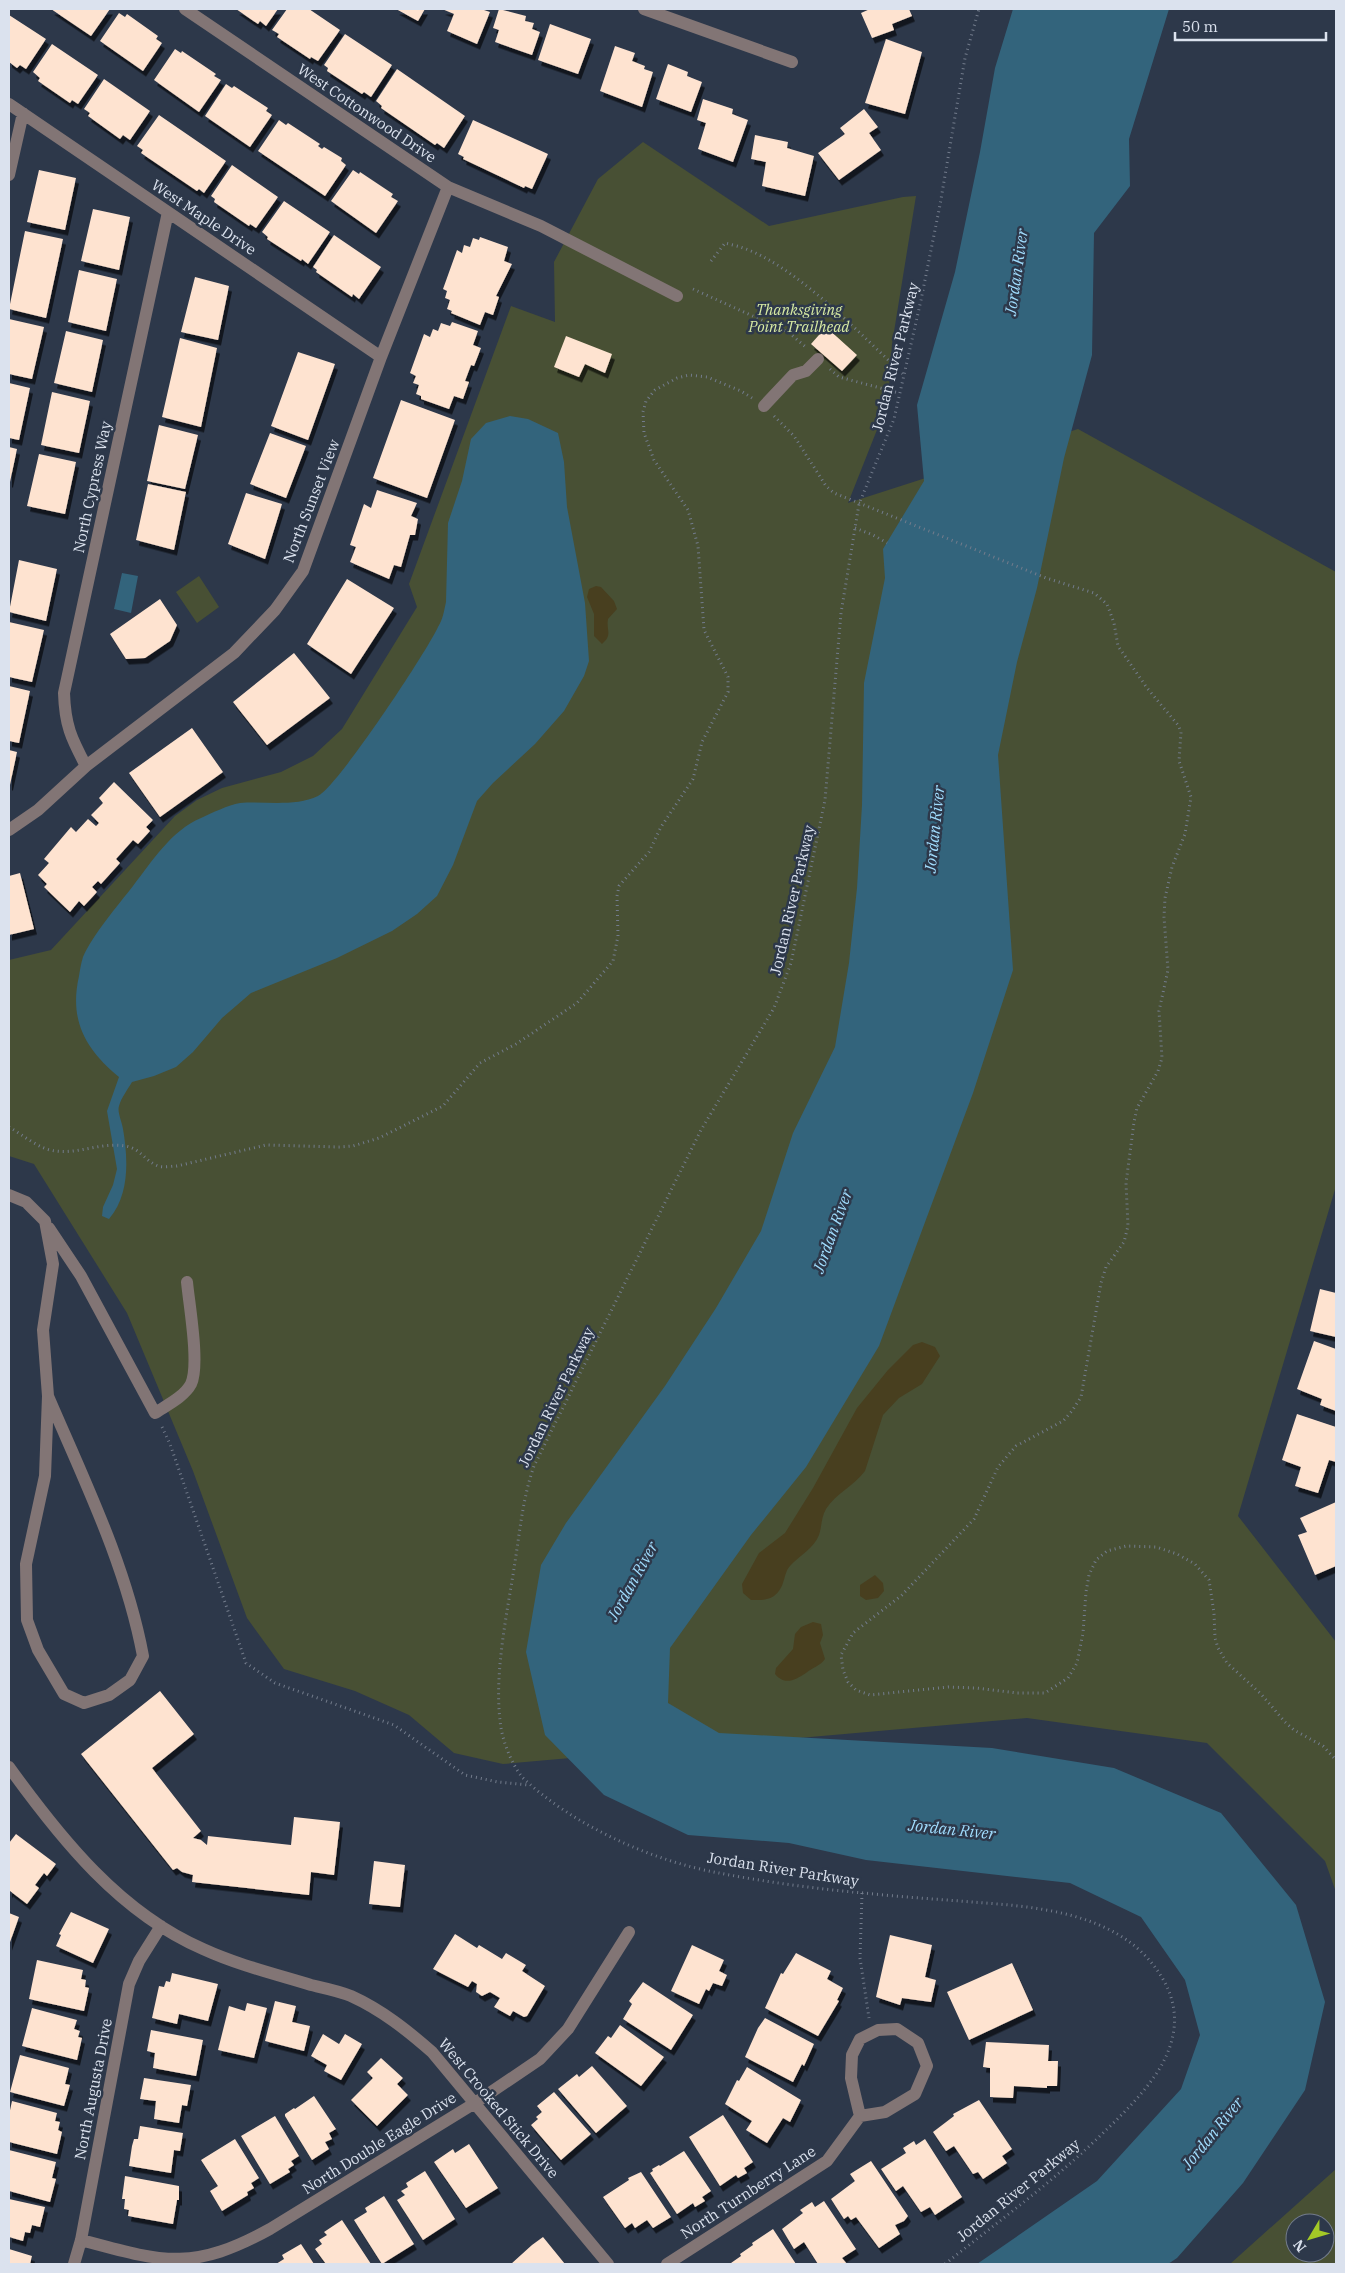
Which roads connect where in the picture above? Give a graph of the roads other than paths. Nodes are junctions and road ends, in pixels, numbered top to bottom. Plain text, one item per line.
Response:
1 (185, 9) edge
2 (644, 9) edge
3 (792, 62) dead end
4 (9, 104) edge
5 (22, 113) junction
6 (9, 175) edge
7 (448, 187) junction
8 (168, 212) junction
9 (677, 296) dead end
10 (381, 357) junction
11 (818, 359) road end
12 (764, 406) road end
13 (86, 766) junction
14 (9, 830) edge
15 (9, 1195) edge
16 (45, 1221) junction
17 (187, 1282) dead end
18 (48, 1396) junction
19 (9, 1767) edge
20 (18, 1780) junction
21 (9, 1790) edge
22 (161, 1926) junction
23 (629, 1932) dead end
24 (475, 2103) junction
25 (860, 2116) junction
26 (81, 2240) junction
27 (74, 2264) edge
28 (608, 2264) edge
29 (666, 2264) edge

1 - 7 street, West Cottonwood Drive
2 - 3 street
4 - 5 street, West Maple Drive
5 - 6 street
5 - 8 street, West Maple Drive
7 - 9 street, West Cottonwood Drive
7 - 10 street, North Sunset View
8 - 10 street, West Maple Drive
8 - 13 street, North Cypress Way
10 - 13 street, North Sunset View
11 - 12 street
13 - 14 street, North Sunset View
15 - 16 street
16 - 17 street
16 - 18 street
18 - 18 street
19 - 20 street, West Crooked Stick Drive
20 - 21 street
20 - 22 street, West Crooked Stick Drive
22 - 24 street, West Crooked Stick Drive
22 - 26 street, North Augusta Drive
23 - 24 street, North Double Eagle Drive
24 - 26 street, North Double Eagle Drive
24 - 28 street, West Crooked Stick Drive
25 - 25 street
25 - 29 street, North Turnberry Lane
26 - 27 street, North Augusta Drive

